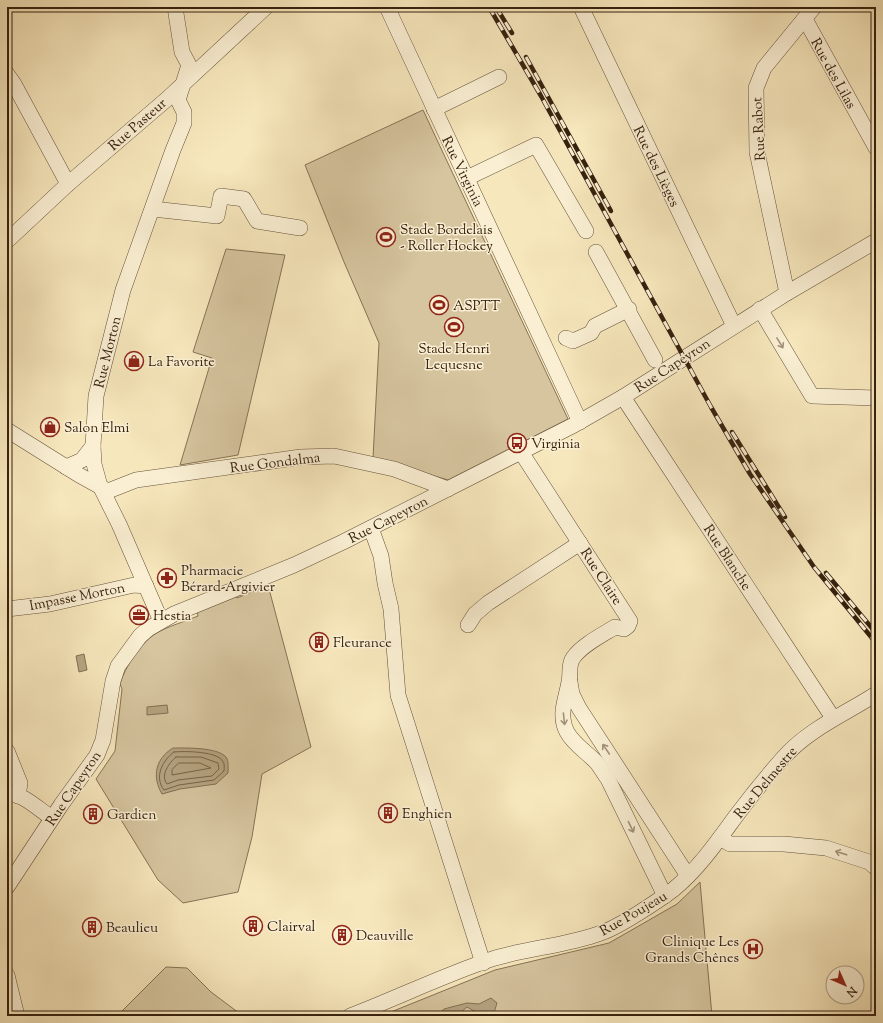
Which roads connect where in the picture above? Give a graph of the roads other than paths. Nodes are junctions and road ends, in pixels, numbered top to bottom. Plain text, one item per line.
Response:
1 (175, 7) edge
2 (266, 7) edge
3 (387, 7) edge
4 (581, 7) edge
5 (809, 13) edge
6 (7, 74) edge
7 (498, 77) dead end
8 (184, 82) junction
9 (434, 109) junction
10 (876, 148) edge
11 (467, 178) junction
12 (68, 184) junction
13 (153, 209) junction
14 (300, 228) dead end
15 (586, 232) dead end
16 (7, 241) edge
17 (876, 241) edge
18 (596, 252) dead end
19 (787, 292) junction
20 (629, 309) junction
21 (760, 309) junction
22 (734, 326) junction
23 (545, 347) junction
24 (655, 360) dead end
25 (623, 397) junction
26 (876, 398) edge
27 (580, 422) junction
28 (7, 430) edge
29 (93, 446) junction
30 (521, 452) junction
31 (66, 467) junction
32 (100, 486) junction
33 (448, 489) junction
34 (371, 528) junction
35 (580, 542) junction
36 (146, 586) junction
37 (7, 609) edge
38 (161, 621) junction
39 (468, 625) dead end
40 (569, 681) junction
41 (876, 694) edge
42 (833, 718) junction
43 (7, 751) edge
44 (614, 775) junction
45 (13, 795) edge
46 (52, 818) junction
47 (720, 838) junction
48 (876, 868) edge
49 (688, 876) junction
50 (7, 887) edge
51 (665, 896) junction
52 (483, 963) junction
53 (7, 975) edge
54 (17, 1016) edge
55 (350, 1016) edge

1 - 8 street, Rue Morton
2 - 8 street, Rue Pasteur
3 - 9 street, Rue Virginia
4 - 22 street, Rue des Lièges
5 - 10 street, Rue des Lilas
5 - 19 street, Rue Rabot
6 - 12 street
7 - 9 street
8 - 12 street, Rue Pasteur
8 - 13 street, Rue Morton
9 - 11 street, Rue Virginia
11 - 15 street
11 - 23 street, Rue Virginia
12 - 16 street, Rue Pasteur
13 - 14 street
13 - 29 street, Rue Morton
17 - 19 street, Rue Capeyron
18 - 20 street
19 - 21 street, Rue Capeyron
20 - 23 street
20 - 24 street
21 - 22 street, Rue Capeyron
21 -> 26 street
22 - 25 street, Rue Capeyron
23 - 27 street, Rue Virginia
25 - 27 street, Rue Capeyron
25 - 42 street, Rue Blanche
27 - 30 street, Rue Capeyron
28 - 31 street
29 - 31 street
29 - 32 street, Rue Morton
30 - 33 street, Rue Capeyron
30 - 35 street, Rue Claire
31 - 32 street
32 - 33 street, Rue Gondalma
32 - 36 street, Rue Morton
33 - 34 street, Rue Capeyron
34 - 38 street, Rue Capeyron
34 - 52 street
35 - 39 street
35 - 40 street, Rue Claire
36 - 37 street, Impasse Morton
36 - 38 street, Rue Morton
38 - 46 street, Rue Capeyron
44 -> 40 street, Rue Claire
40 -> 44 street, Rue Claire
41 - 42 street, Rue Delmestre
42 - 47 street, Rue Delmestre
43 - 45 street
44 - 49 street, Rue Claire
44 -> 51 street, Rue Claire
45 - 46 street
46 - 50 street, Rue Capeyron
48 -> 47 street
47 - 49 street, Rue Poujeau
49 - 51 street, Rue Poujeau
51 - 52 street, Rue Poujeau
52 - 55 street, Rue Poujeau
53 - 54 street

